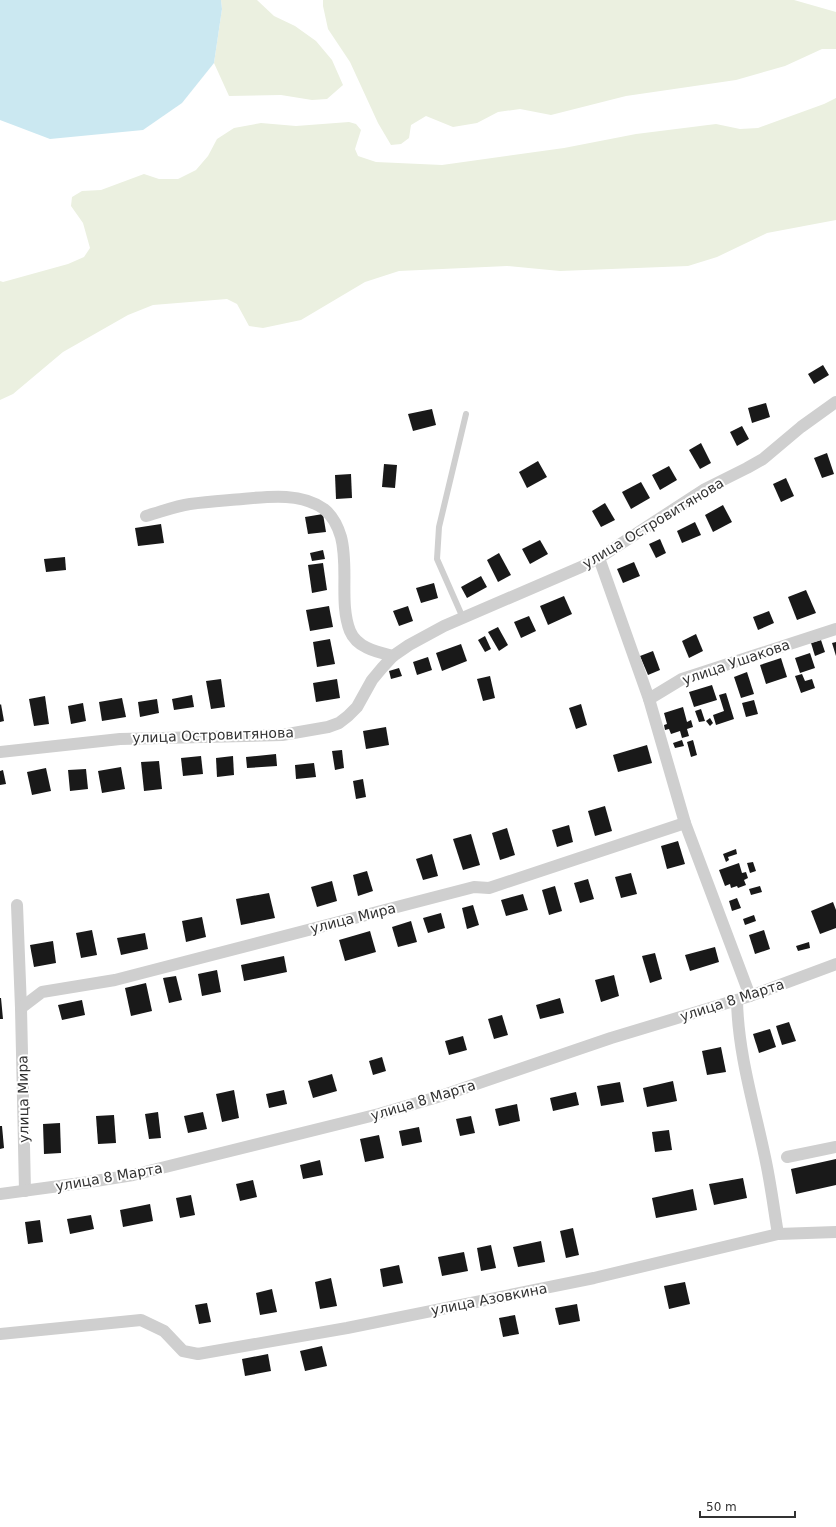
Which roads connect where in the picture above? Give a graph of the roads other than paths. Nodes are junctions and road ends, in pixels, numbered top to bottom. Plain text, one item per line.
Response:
1 (836, 402) edge
2 (466, 414) dead end
3 (146, 516) dead end
4 (599, 558) junction
5 (463, 618) junction
6 (836, 629) edge
7 (393, 656) junction
8 (649, 699) junction
9 (0, 752) edge
10 (685, 823) junction
11 (17, 905) dead end
12 (836, 964) edge
13 (750, 996) junction
14 (737, 1000) junction
15 (21, 1008) junction
16 (836, 1147) edge
17 (787, 1157) dead end
18 (25, 1191) junction
19 (0, 1194) edge
20 (836, 1232) edge
21 (778, 1234) junction
22 (0, 1334) edge

1 - 4 street, улица Островитянова
2 - 5 lane
3 - 7 street
4 - 5 street, улица Островитянова
4 - 8 street
5 - 7 street, улица Островитянова
6 - 8 street, улица Ушакова
7 - 9 street, улица Островитянова
8 - 10 street
10 - 13 street
10 - 15 street, улица Мира
11 - 15 street, улица Мира
12 - 13 street, улица 8 Марта
13 - 14 street, улица 8 Марта
14 - 18 street, улица 8 Марта
14 - 21 street
15 - 18 street, улица Мира
16 - 17 street
18 - 19 street, улица 8 Марта
20 - 21 street, улица Азовкина
21 - 22 street, улица Азовкина

